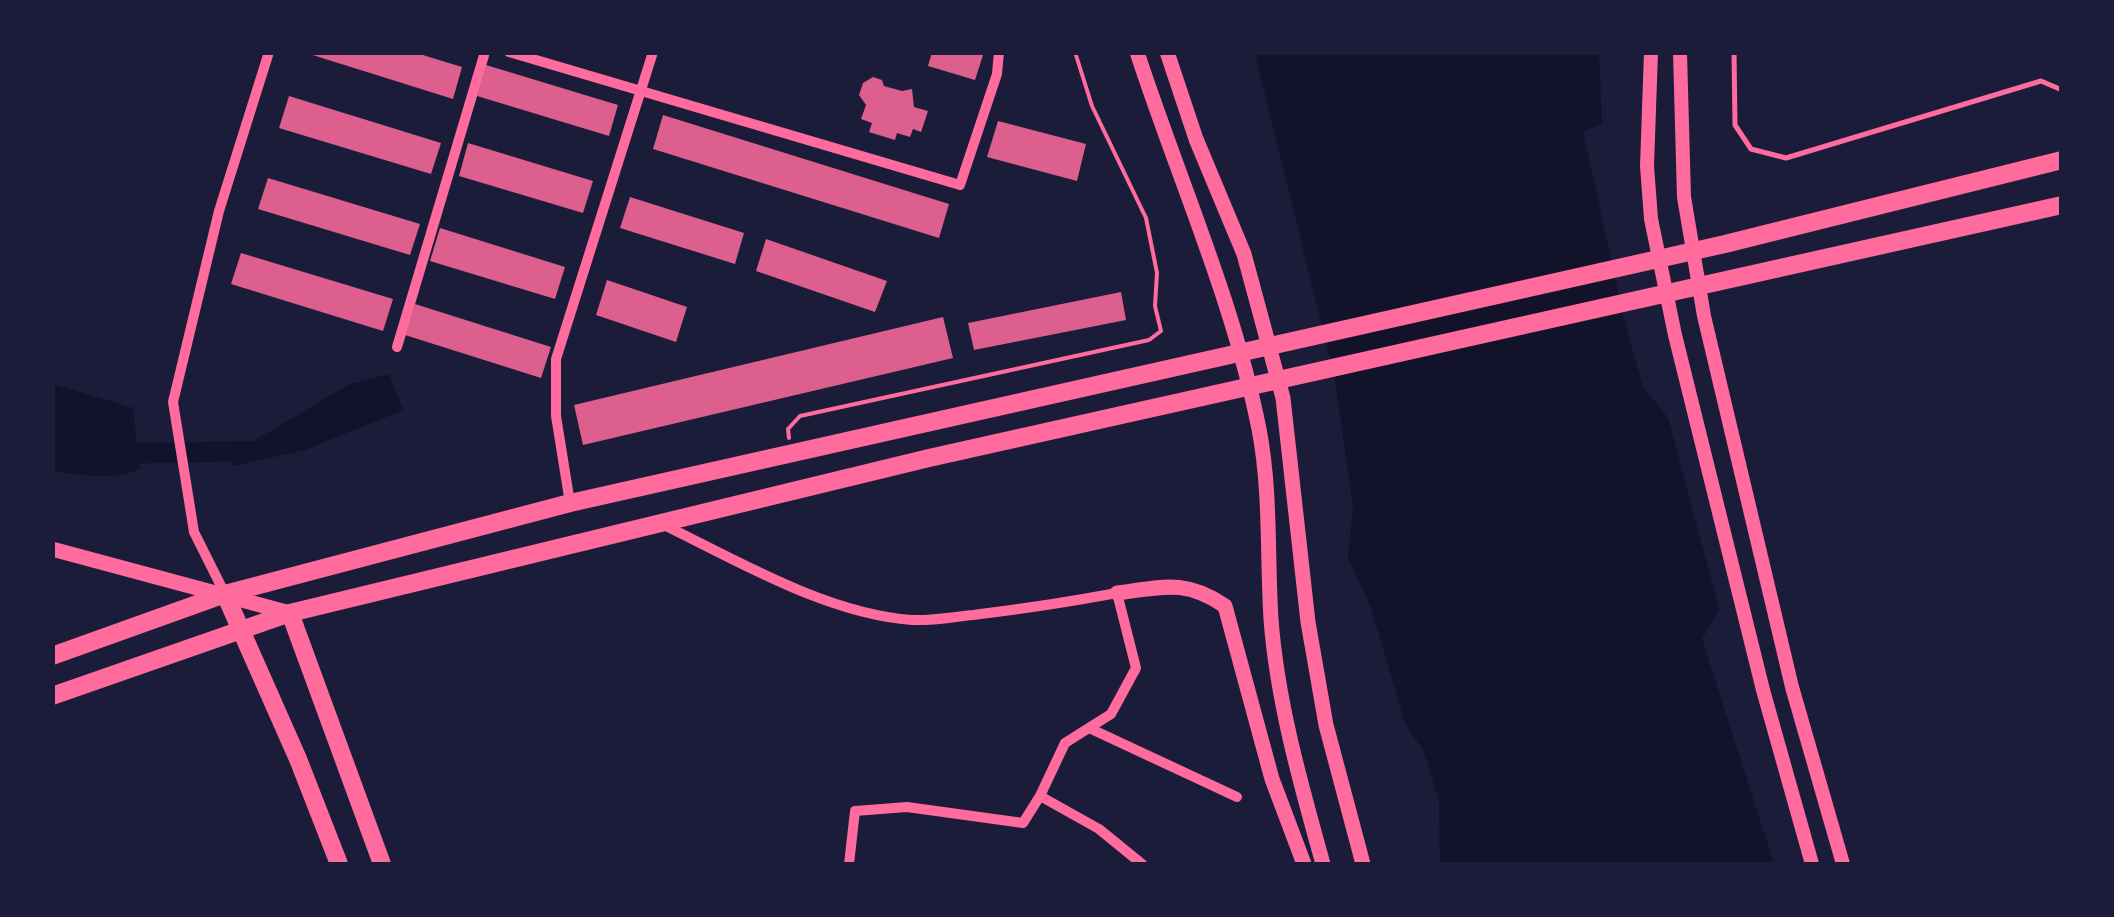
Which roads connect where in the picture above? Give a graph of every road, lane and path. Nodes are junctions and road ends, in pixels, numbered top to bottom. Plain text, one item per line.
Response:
1 (269, 52) edge
2 (485, 52) edge
3 (509, 52) edge
4 (652, 52) edge
5 (999, 52) edge
6 (1075, 52) edge
7 (1137, 52) edge
8 (1167, 52) edge
9 (1651, 52) edge
10 (1680, 52) edge
11 (1734, 52) edge
12 (2062, 90) edge
13 (640, 93) junction
14 (2061, 160) edge
15 (2062, 205) edge
16 (397, 347) dead end
17 (790, 452) junction
18 (570, 503) junction
19 (662, 524) junction
20 (52, 550) edge
21 (1117, 593) junction
22 (224, 594) junction
23 (290, 612) junction
24 (241, 629) junction
25 (52, 656) edge
26 (52, 696) edge
27 (1089, 728) junction
28 (1040, 796) junction
29 (1237, 796) dead end
30 (338, 864) edge
31 (382, 864) edge
32 (849, 864) edge
33 (1142, 864) edge
34 (1304, 864) edge
35 (1323, 864) edge
36 (1364, 864) edge
37 (1812, 864) edge
38 (1843, 864) edge

1 - 22 street
2 - 16 street
3 - 13 street
4 - 13 street
5 - 13 street
6 - 17 path
7 - 35 main road
8 - 36 main road
9 - 37 street
10 - 38 street
11 - 12 lane
13 - 18 street
14 - 17 main road
15 - 19 main road
17 - 18 main road
18 - 22 main road
19 - 21 street
19 - 23 main road
20 - 22 main road
21 - 27 street
21 - 34 main road
22 - 23 main road
22 - 24 main road
22 - 25 main road
23 - 24 main road
23 - 31 main road
24 - 26 main road
24 - 30 main road
27 - 28 street
27 - 29 street
28 - 32 street
28 - 33 street

